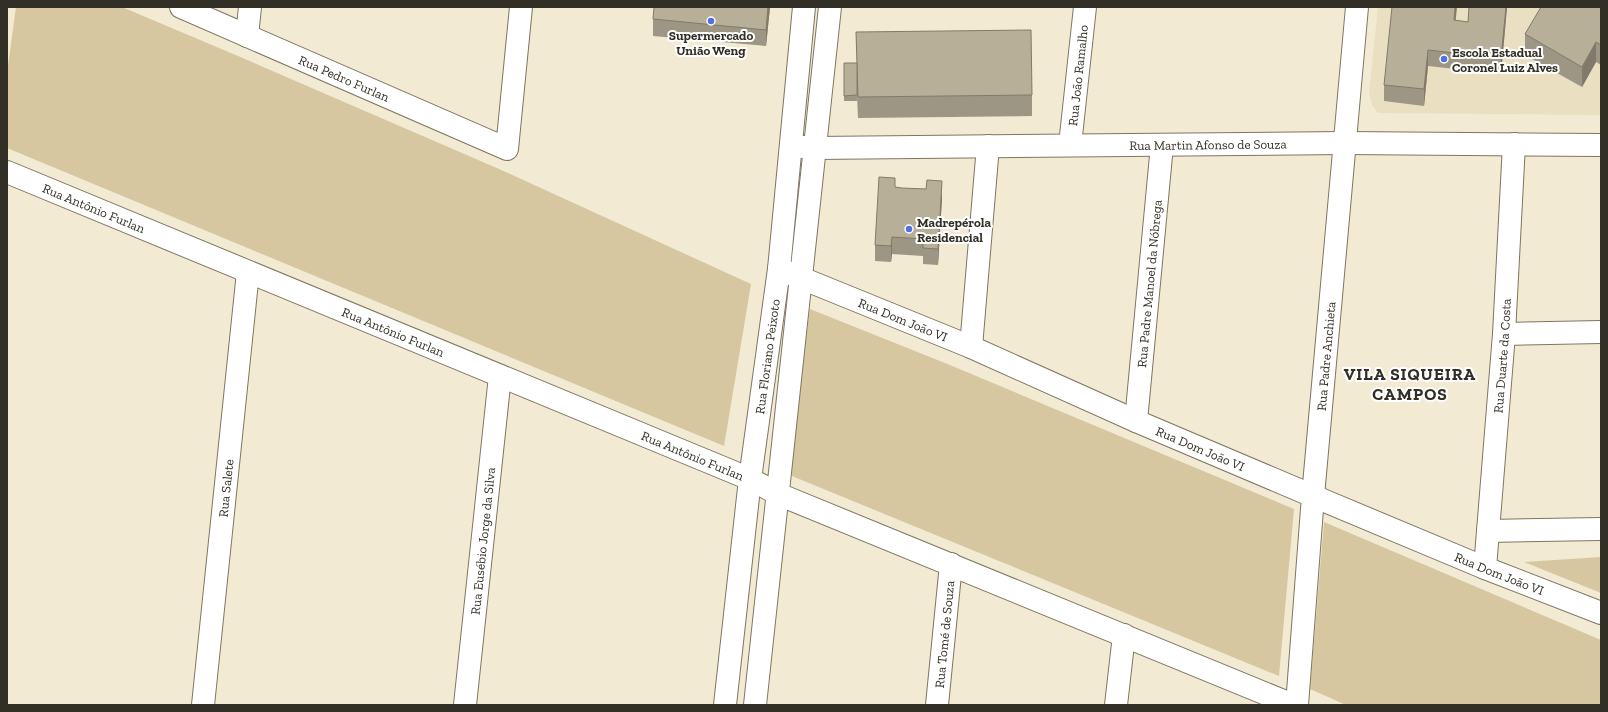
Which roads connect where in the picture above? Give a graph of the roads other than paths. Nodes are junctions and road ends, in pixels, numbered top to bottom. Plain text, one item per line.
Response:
1 (181, 7) edge
2 (250, 7) edge
3 (521, 7) edge
4 (804, 7) edge
5 (830, 7) edge
6 (1085, 7) edge
7 (1357, 7) edge
8 (247, 36) junction
9 (1345, 143) junction
10 (1070, 144) junction
11 (1514, 144) junction
12 (1601, 145) edge
13 (791, 146) junction
14 (988, 146) junction
15 (1162, 146) junction
16 (815, 148) junction
17 (7, 172) edge
18 (779, 269) junction
19 (248, 272) junction
20 (802, 279) junction
21 (1601, 332) edge
22 (1504, 334) junction
23 (971, 347) junction
24 (500, 376) junction
25 (1136, 421) junction
26 (750, 479) junction
27 (778, 494) junction
28 (1313, 496) junction
29 (1601, 528) edge
30 (1488, 531) junction
31 (951, 564) junction
32 (1485, 568) junction
33 (1601, 613) edge
34 (1124, 635) junction
35 (203, 705) edge
36 (465, 705) edge
37 (724, 705) edge
38 (756, 705) edge
39 (937, 705) edge
40 (1116, 705) edge
41 (1293, 705) edge
42 (1297, 705) edge

1 - 8 street, Rua Pedro Furlan
2 - 8 street
3 - 8 street, Rua Pedro Furlan
4 - 13 street, Rua Floriano Peixoto
5 - 16 street, Rua Floriano Peixoto
6 - 10 street, Rua João Ramalho
7 - 9 street, Rua Padre Anchieta
9 - 11 street, Rua Martin Afonso de Souza
9 - 15 street, Rua Martin Afonso de Souza
9 - 28 street, Rua Padre Anchieta
10 - 14 street, Rua Martin Afonso de Souza
10 - 15 street, Rua Martin Afonso de Souza
11 - 12 street, Rua Martin Afonso de Souza
11 - 22 street, Rua Duarte da Costa
13 - 16 street, Rua Martin Afonso de Souza
13 - 18 street, Rua Floriano Peixoto
14 - 16 street, Rua Martin Afonso de Souza
14 - 23 street
15 - 25 street, Rua Padre Manoel da Nóbrega
16 - 20 street, Rua Floriano Peixoto
17 - 19 street, Rua Antônio Furlan
18 - 20 street, Rua Dom João VI
18 - 26 street, Rua Floriano Peixoto
19 - 24 street, Rua Antônio Furlan
19 - 35 street, Rua Salete
20 - 23 street, Rua Dom João VI
20 - 27 street, Rua Floriano Peixoto
21 - 22 street
22 - 30 street, Rua Duarte da Costa
23 - 25 street, Rua Dom João VI
24 - 26 street, Rua Antônio Furlan
24 - 36 street, Rua Eusébio Jorge da Silva
25 - 28 street, Rua Dom João VI
26 - 27 street, Rua Antônio Furlan
26 - 37 street, Rua Floriano Peixoto
27 - 31 street
27 - 38 street, Rua Floriano Peixoto
28 - 32 street, Rua Dom João VI
28 - 42 street, Rua Padre Anchieta
29 - 30 street
30 - 32 street, Rua Duarte da Costa
31 - 34 street
31 - 39 street, Rua Tomé de Souza
32 - 33 street, Rua Dom João VI
34 - 40 street
34 - 41 street

